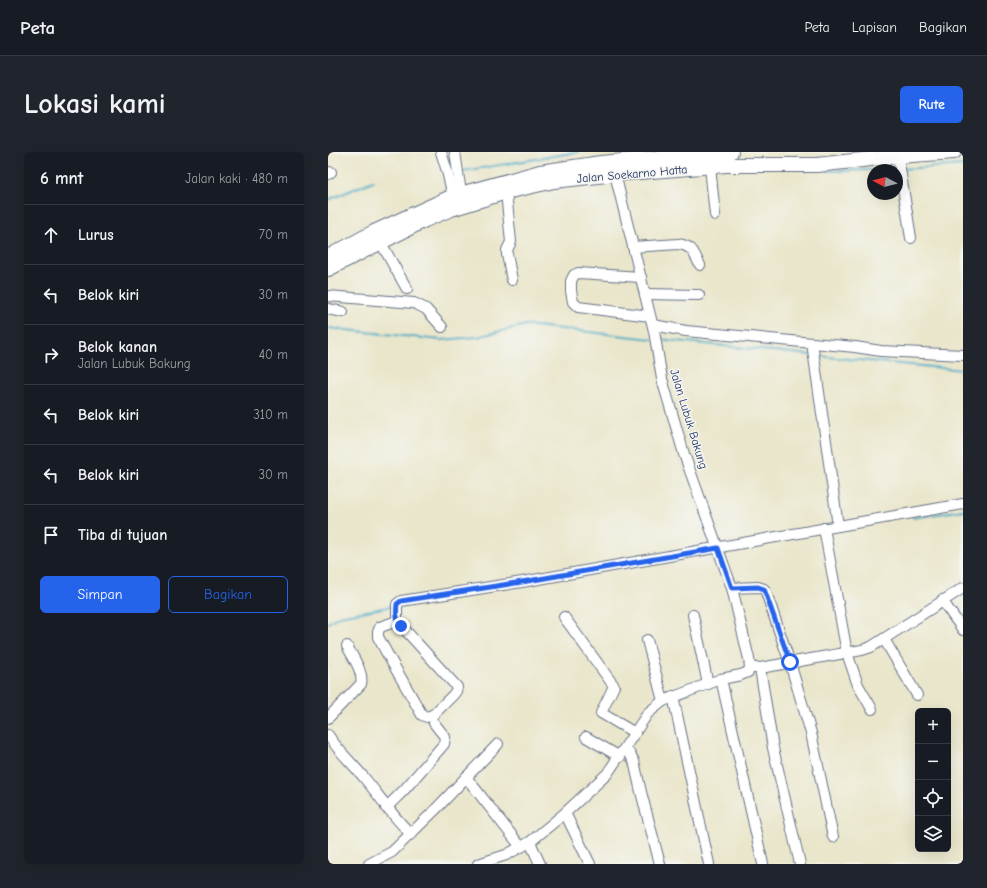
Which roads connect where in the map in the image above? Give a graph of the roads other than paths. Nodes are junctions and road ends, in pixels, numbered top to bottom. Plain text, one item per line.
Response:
1 (441, 152) edge
2 (455, 152) edge
3 (731, 152) edge
4 (954, 152) edge
5 (903, 165) edge
6 (867, 166) edge
7 (710, 167) junction
8 (616, 178) junction
9 (903, 186) edge
10 (506, 192) junction
11 (457, 195) junction
12 (715, 215) dead end
13 (911, 238) dead end
14 (382, 245) junction
15 (633, 247) junction
16 (328, 257) edge
17 (700, 265) dead end
18 (328, 269) edge
19 (641, 277) junction
20 (512, 280) dead end
21 (407, 289) dead end
22 (645, 294) junction
23 (699, 295) dead end
24 (328, 296) edge
25 (328, 309) edge
26 (343, 312) dead end
27 (652, 324) junction
28 (442, 327) dead end
29 (812, 345) junction
30 (963, 355) edge
31 (963, 504) edge
32 (838, 526) junction
33 (825, 530) junction
34 (719, 548) junction
35 (732, 588) junction
36 (963, 588) edge
37 (942, 600) junction
38 (693, 615) dead end
39 (564, 617) dead end
40 (397, 619) junction
41 (963, 630) edge
42 (884, 639) junction
43 (647, 640) dead end
44 (347, 646) dead end
45 (848, 653) junction
46 (790, 662) junction
47 (755, 668) junction
48 (721, 679) junction
49 (708, 684) junction
50 (917, 695) dead end
51 (674, 696) junction
52 (663, 701) junction
53 (872, 710) dead end
54 (328, 718) edge
55 (434, 723) dead end
56 (635, 733) junction
57 (328, 735) edge
58 (586, 737) dead end
59 (498, 744) dead end
60 (623, 752) junction
61 (466, 777) junction
62 (386, 808) junction
63 (565, 813) junction
64 (411, 834) junction
65 (834, 837) dead end
66 (526, 844) junction
67 (490, 862) edge
68 (369, 864) edge
69 (478, 864) edge
70 (540, 864) edge
71 (590, 864) edge
72 (660, 864) edge
73 (709, 864) edge
74 (763, 864) edge
75 (800, 864) edge

1 - 11 street
2 - 11 street
3 - 11 highway, Jalan Soekarno Hatta
4 - 5 highway, Jalan Soekarno Hatta
6 - 7 highway, Jalan Soekarno Hatta
7 - 8 highway, Jalan Soekarno Hatta
7 - 12 street
8 - 10 highway, Jalan Soekarno Hatta
8 - 15 street, Jalan Lubuk Bakung
9 - 13 street
10 - 14 highway, Jalan Soekarno Hatta
10 - 20 street
11 - 16 highway, Jalan Soekarno Hatta
14 - 18 highway, Jalan Soekarno Hatta
14 - 21 street
15 - 17 street
15 - 19 street, Jalan Lubuk Bakung
19 - 22 street, Jalan Lubuk Bakung
19 - 27 street
22 - 23 street
22 - 27 street, Jalan Lubuk Bakung
24 - 28 street
25 - 26 street
27 - 29 street
27 - 34 street, Jalan Lubuk Bakung
29 - 30 street
29 - 32 street
31 - 32 street
32 - 33 street
33 - 34 street
33 - 45 street
34 - 35 street, Jalan Lubuk Bakung
34 - 40 street
35 - 46 street
35 - 47 street, Jalan Lubuk Bakung
36 - 37 street
37 - 41 street
37 - 42 street
38 - 49 street
39 - 56 street
40 - 40 street
42 - 45 street
42 - 50 street
43 - 52 street
44 - 54 street
45 - 46 street
45 - 53 street
46 - 47 street
46 - 65 street
47 - 48 street
47 - 75 street, Jalan Lubuk Bakung
48 - 49 street
48 - 74 street
49 - 51 street
51 - 52 street
51 - 73 street
52 - 56 street
55 - 62 street
56 - 60 street
57 - 62 street
58 - 60 street
59 - 61 street
60 - 63 street
60 - 72 street
61 - 64 street
61 - 66 street
62 - 64 street
63 - 66 street
63 - 71 street
64 - 68 street
66 - 67 street
66 - 70 street
67 - 69 street

